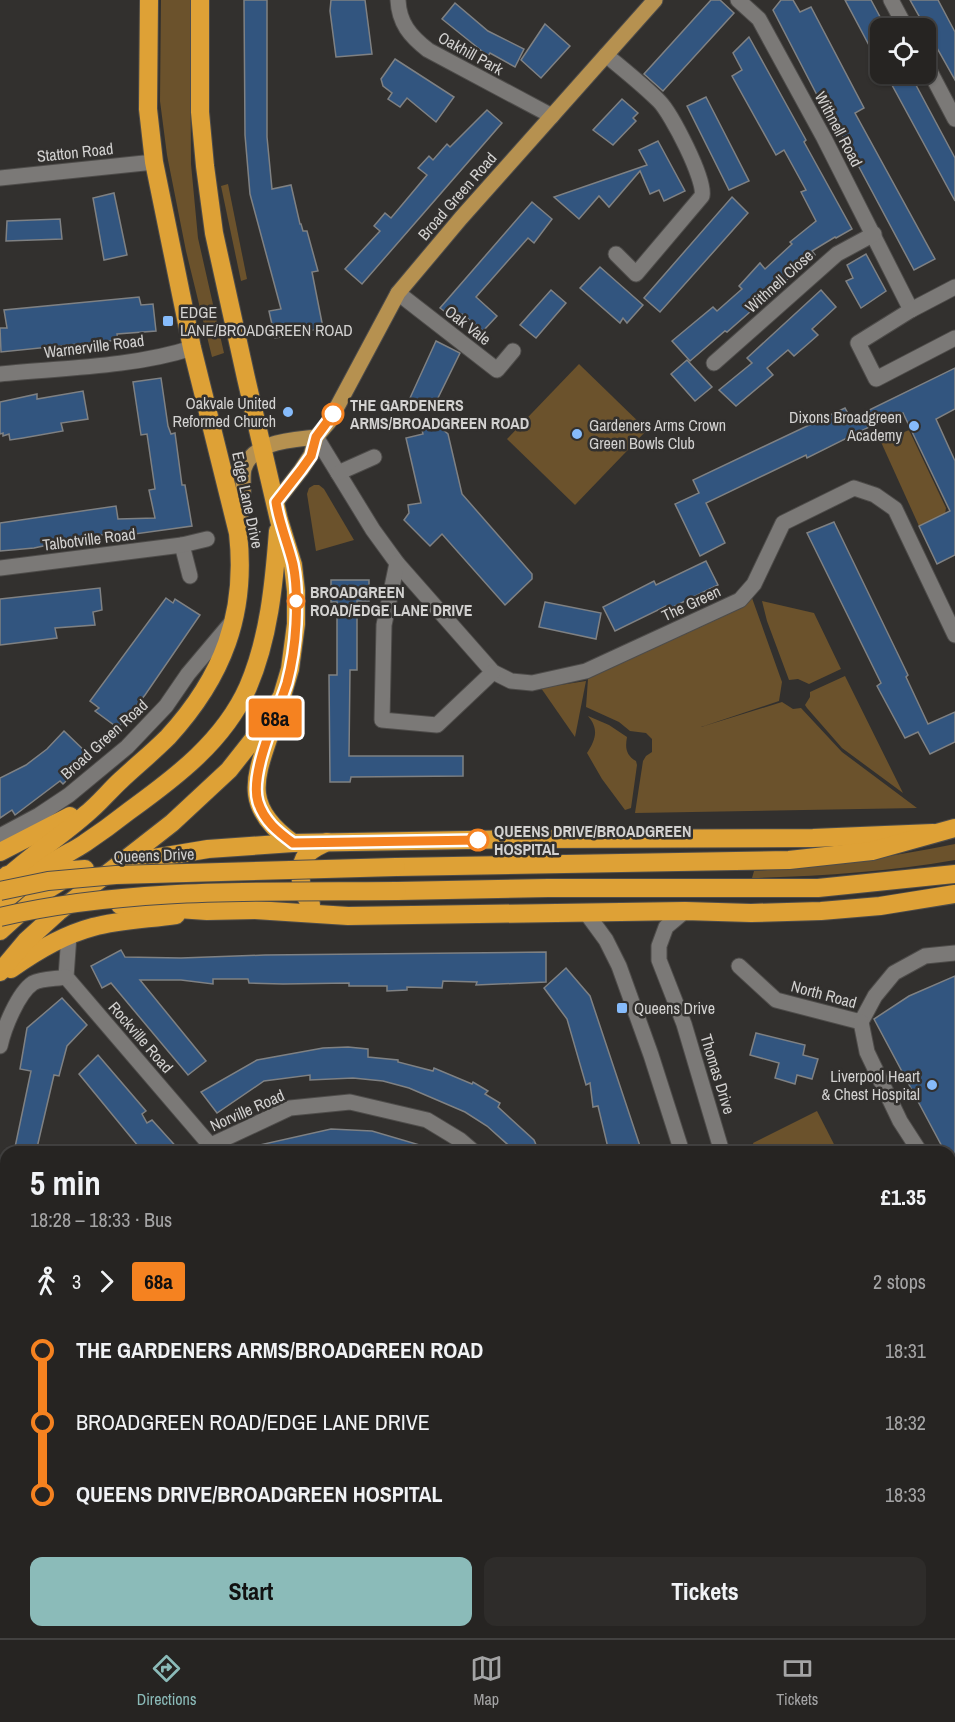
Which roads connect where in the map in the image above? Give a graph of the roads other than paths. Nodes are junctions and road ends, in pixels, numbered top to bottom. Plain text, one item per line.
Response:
1 (148, 0) edge
2 (200, 0) edge
3 (398, 0) edge
4 (655, 0) edge
5 (738, 0) edge
6 (891, 0) edge
7 (901, 18) edge
8 (606, 55) junction
9 (936, 83) edge
10 (552, 116) junction
11 (955, 119) edge
12 (154, 162) junction
13 (0, 178) edge
14 (874, 234) junction
15 (616, 254) dead end
16 (955, 287) edge
17 (398, 293) junction
18 (911, 310) junction
19 (955, 338) edge
20 (192, 348) junction
21 (513, 351) dead end
22 (714, 363) dead end
23 (0, 374) edge
24 (316, 437) junction
25 (263, 447) junction
26 (374, 457) dead end
27 (338, 473) junction
28 (276, 502) junction
29 (279, 520) junction
30 (238, 533) junction
31 (207, 539) dead end
32 (182, 545) junction
33 (397, 563) junction
34 (0, 568) edge
35 (190, 576) dead end
36 (236, 618) junction
37 (955, 635) edge
38 (493, 672) junction
39 (282, 696) junction
40 (100, 799) junction
41 (87, 814) junction
42 (955, 828) edge
43 (933, 833) junction
44 (0, 836) edge
45 (327, 842) junction
46 (85, 843) junction
47 (293, 843) junction
48 (0, 852) edge
49 (121, 863) junction
50 (41, 872) junction
51 (92, 873) junction
52 (955, 874) edge
53 (2, 881) edge
54 (955, 894) edge
55 (0, 904) edge
56 (128, 904) junction
57 (207, 910) junction
58 (684, 911) junction
59 (58, 912) junction
60 (324, 914) junction
61 (587, 914) junction
62 (1, 924) edge
63 (69, 935) junction
64 (955, 953) edge
65 (739, 966) dead end
66 (0, 972) edge
67 (66, 977) junction
68 (0, 978) edge
69 (861, 1022) junction
70 (0, 1046) edge
71 (208, 1146) edge
72 (219, 1146) edge
73 (467, 1146) edge
74 (680, 1146) edge
75 (720, 1146) edge
76 (916, 1146) edge

1 - 12 highway, Edge Lane Drive
2 - 25 highway, Edge Lane Drive
3 - 10 street, Oakhill Park
4 - 8 main road, Broad Green Road
5 - 14 street, Withnell Road
6 - 7 street
8 - 10 main road, Broad Green Road
8 - 15 street
9 - 11 street
10 - 17 main road, Broad Green Road
12 - 13 street, Statton Road
12 - 20 highway, Edge Lane Drive
14 - 18 street, Withnell Road
14 - 22 street, Withnell Close
16 - 18 street
17 - 21 street, Oak Vale
17 - 24 main road, Broad Green Road
18 - 19 street
20 - 23 street, Warnerville Road
20 - 30 highway, Edge Lane Drive
24 - 25 main road
24 - 27 street, The Green
24 - 28 main road, Broad Green Road
25 - 28 highway, Edge Lane Drive
25 - 30 main road
26 - 27 street
27 - 33 street, The Green
28 - 29 highway, Edge Lane Drive
29 - 39 highway, Edge Lane Drive
29 - 46 highway
30 - 36 highway, Edge Lane Drive
31 - 32 street, Talbotville Road
32 - 34 street, Talbotville Road
32 - 35 street
33 - 38 street, The Green
33 - 38 street
36 - 40 highway, Edge Lane Drive
36 - 44 street, Broad Green Road
37 - 38 street, The Green
39 - 47 highway
39 - 49 highway, Edge Lane Drive
40 - 41 highway, Edge Lane Drive
40 - 48 highway
41 - 46 highway
41 - 53 highway, Edge Lane Drive
42 - 43 highway, Queens Drive
43 - 45 highway
43 - 53 highway, Queens Drive, bridge
45 - 47 highway
45 - 60 highway
46 - 50 highway
46 - 51 highway
47 - 49 highway
49 - 51 highway, Edge Lane Drive
50 - 51 highway
50 - 53 highway
50 - 55 highway
51 - 56 highway
51 - 59 highway
51 - 62 highway
52 - 62 highway, bridge
54 - 58 highway
56 - 57 highway
56 - 59 highway
57 - 60 highway
57 - 63 highway
58 - 61 highway
58 - 75 street, Thomas Drive
59 - 62 highway
59 - 66 highway
60 - 61 highway
61 - 74 street
62 - 66 highway
63 - 67 street
63 - 68 highway
64 - 69 street, North Road
65 - 69 street, North Road
67 - 70 street
67 - 71 street, Rockville Road
69 - 76 street
72 - 73 street, Norville Road

